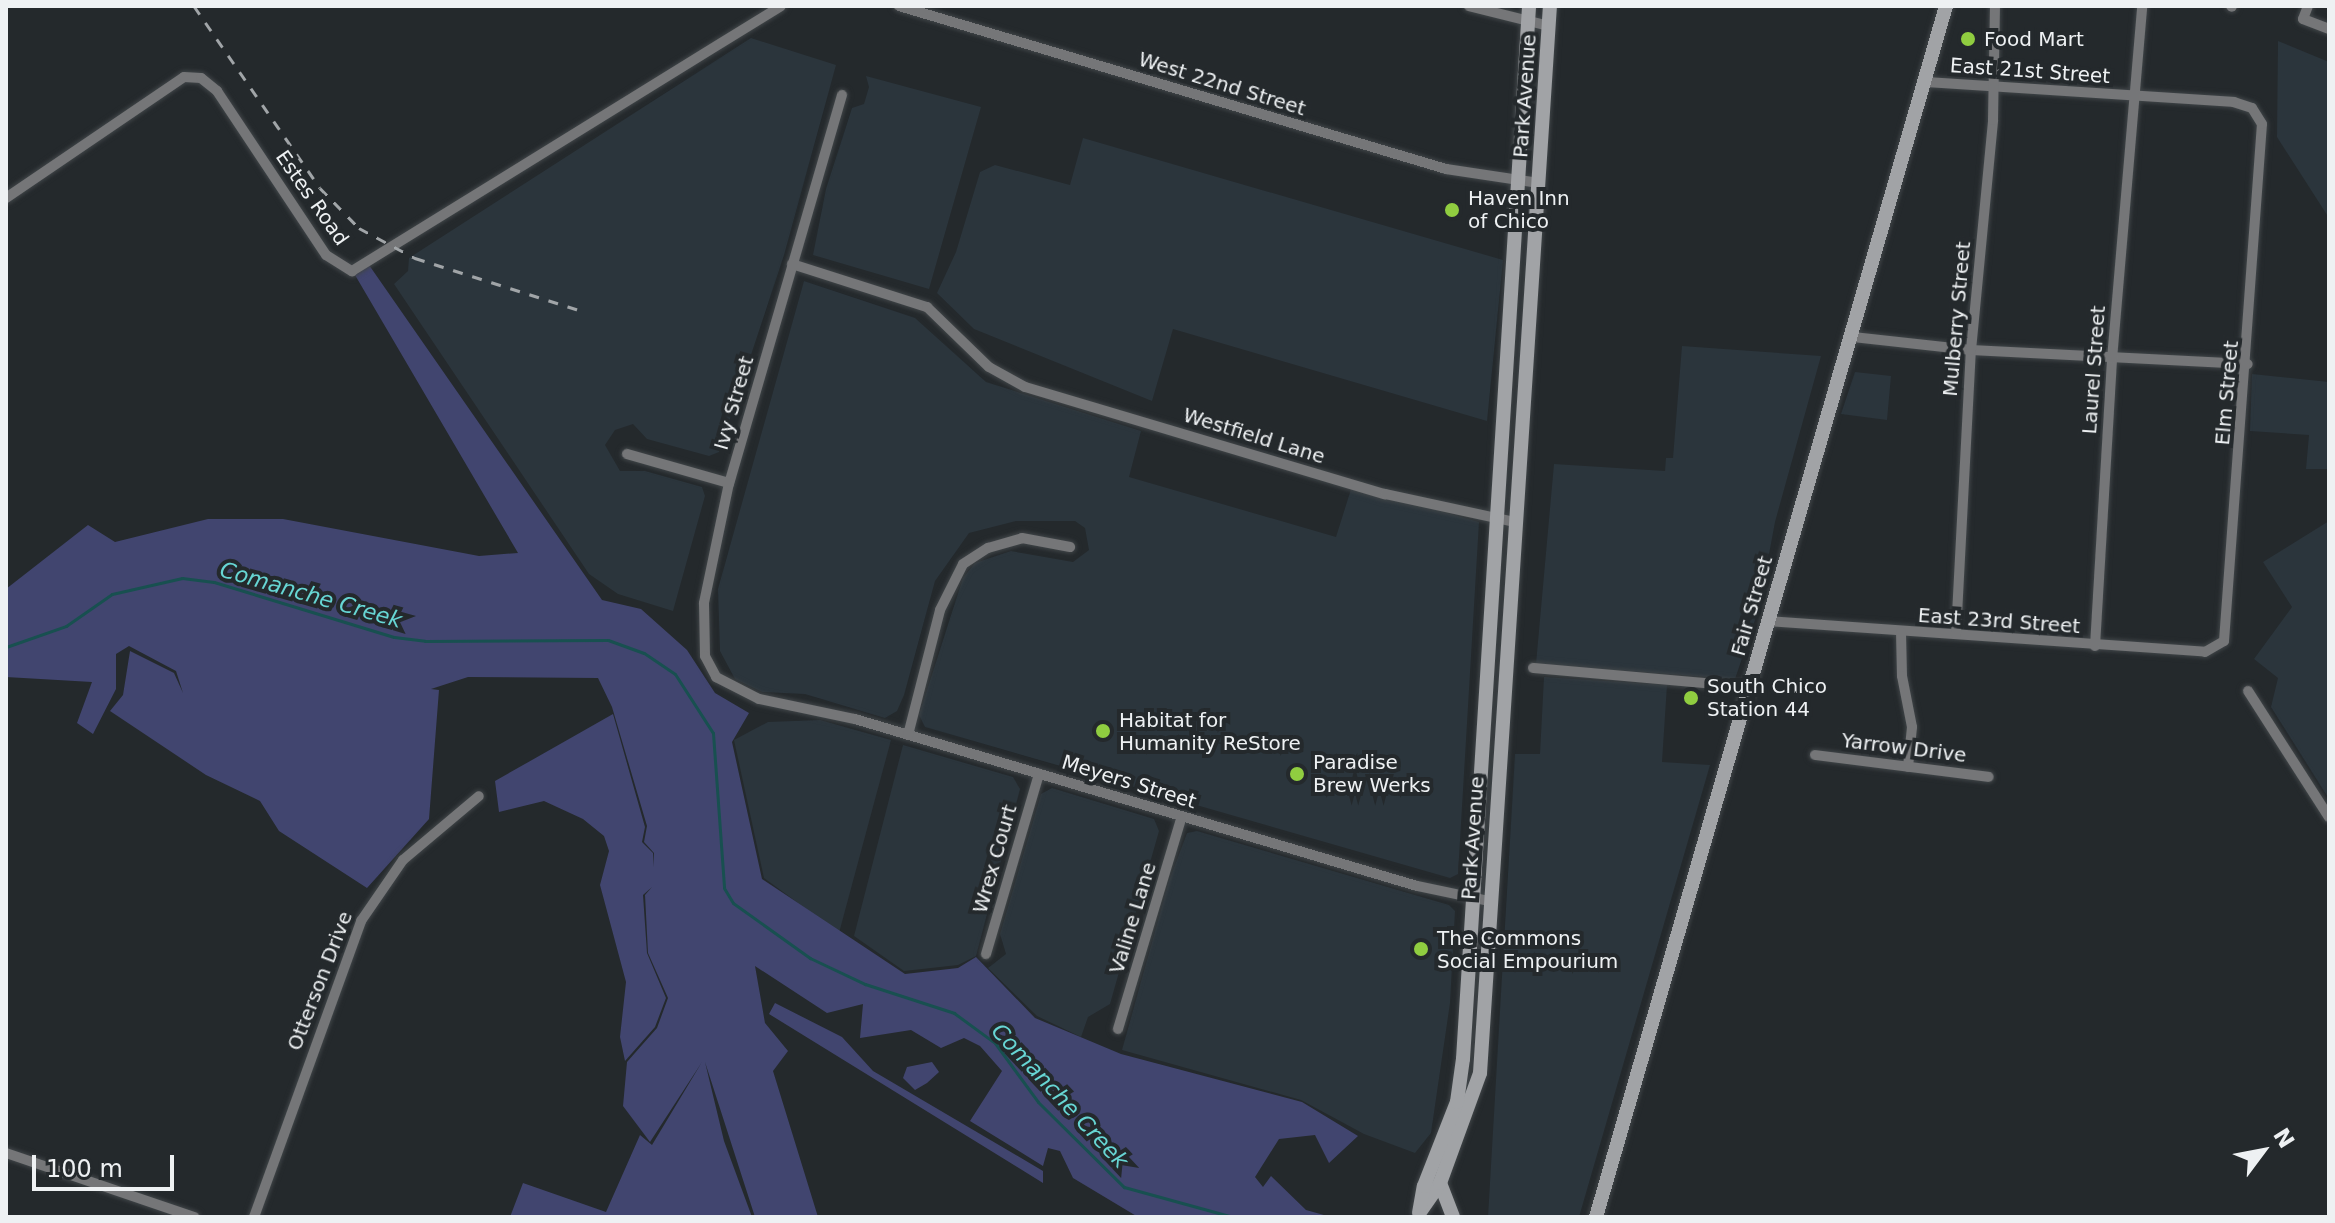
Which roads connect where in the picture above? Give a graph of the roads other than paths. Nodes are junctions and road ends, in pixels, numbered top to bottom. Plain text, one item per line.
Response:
1 (781, 6) edge
2 (899, 6) edge
3 (1469, 6) edge
4 (1529, 6) edge
5 (1550, 6) edge
6 (1946, 6) edge
7 (1995, 6) edge
8 (2308, 6) edge
9 (2142, 7) edge
10 (1528, 23) junction
11 (1549, 26) junction
12 (2329, 29) edge
13 (1924, 82) junction
14 (1994, 87) junction
15 (842, 95) dead end
16 (2132, 96) junction
17 (1518, 182) junction
18 (1539, 183) junction
19 (6, 198) edge
20 (792, 264) junction
21 (1853, 337) junction
22 (1971, 350) junction
23 (2112, 359) junction
24 (2248, 364) junction
25 (627, 454) dead end
26 (729, 483) junction
27 (1495, 521) junction
28 (1515, 522) junction
29 (1070, 547) dead end
30 (1767, 621) junction
31 (1901, 632) junction
32 (1956, 634) junction
33 (2224, 641) joint
34 (2095, 646) junction
35 (1533, 668) dead end
36 (1750, 687) junction
37 (2248, 691) dead end
38 (759, 699) joint
39 (908, 735) junction
40 (1815, 755) dead end
41 (1908, 767) junction
42 (1039, 774) junction
43 (1989, 777) dead end
44 (479, 796) dead end
45 (1182, 816) junction
46 (2329, 817) edge
47 (1471, 899) junction
48 (1489, 901) junction
49 (986, 954) dead end
50 (1118, 1029) dead end
51 (6, 1153) edge
52 (1440, 1183) junction
53 (1422, 1215) edge
54 (194, 1217) edge
55 (254, 1217) edge
56 (1453, 1217) edge
57 (1596, 1217) edge

1 - 19 street, Estes Road
2 - 17 street, West 22nd Street
3 - 10 street
4 - 10 main road, Park Avenue
5 - 11 main road, Park Avenue
6 - 13 main road, Fair Street
7 - 14 street, Mulberry Street
8 - 12 street
9 - 16 street, Laurel Street
10 - 11 street
10 - 17 main road, Park Avenue
11 - 18 main road, Park Avenue
13 - 14 street, East 21st Street
13 - 21 main road, Fair Street
14 - 16 street, East 21st Street
14 - 22 street, Mulberry Street
15 - 20 street, Ivy Street
16 - 23 street, Laurel Street
16 - 24 street, Elm Street
17 - 18 street, West 22nd Street
17 - 27 main road, Park Avenue
18 - 28 main road, Park Avenue
20 - 26 street, Ivy Street
20 - 27 street, Westfield Lane
21 - 22 street
21 - 30 main road, Fair Street
22 - 23 street
22 - 32 street, Mulberry Street
23 - 24 street
23 - 34 street, Laurel Street
24 - 33 street, Elm Street
25 - 26 street
26 - 38 street, Ivy Street
27 - 28 street, Westfield Lane
27 - 47 main road, Park Avenue
28 - 48 main road, Park Avenue
29 - 39 street
30 - 31 street, East 23rd Street
30 - 36 main road, Fair Street
31 - 32 street, East 23rd Street
31 - 41 street
32 - 34 street, East 23rd Street
33 - 34 street, East 23rd Street
35 - 36 street
36 - 57 main road, Fair Street
37 - 46 street
38 - 39 street, Meyers Street
39 - 42 street, Meyers Street
40 - 41 street, Yarrow Drive
41 - 43 street, Yarrow Drive
42 - 45 street, Meyers Street
42 - 49 street, Wrex Court
44 - 55 street, Otterson Drive
45 - 47 street, Meyers Street
45 - 50 street, Valine Lane
47 - 48 street, Meyers Street
47 - 53 main road, Park Avenue
48 - 52 main road, Park Avenue
51 - 54 street
52 - 53 main road, Park Avenue
52 - 56 main road

